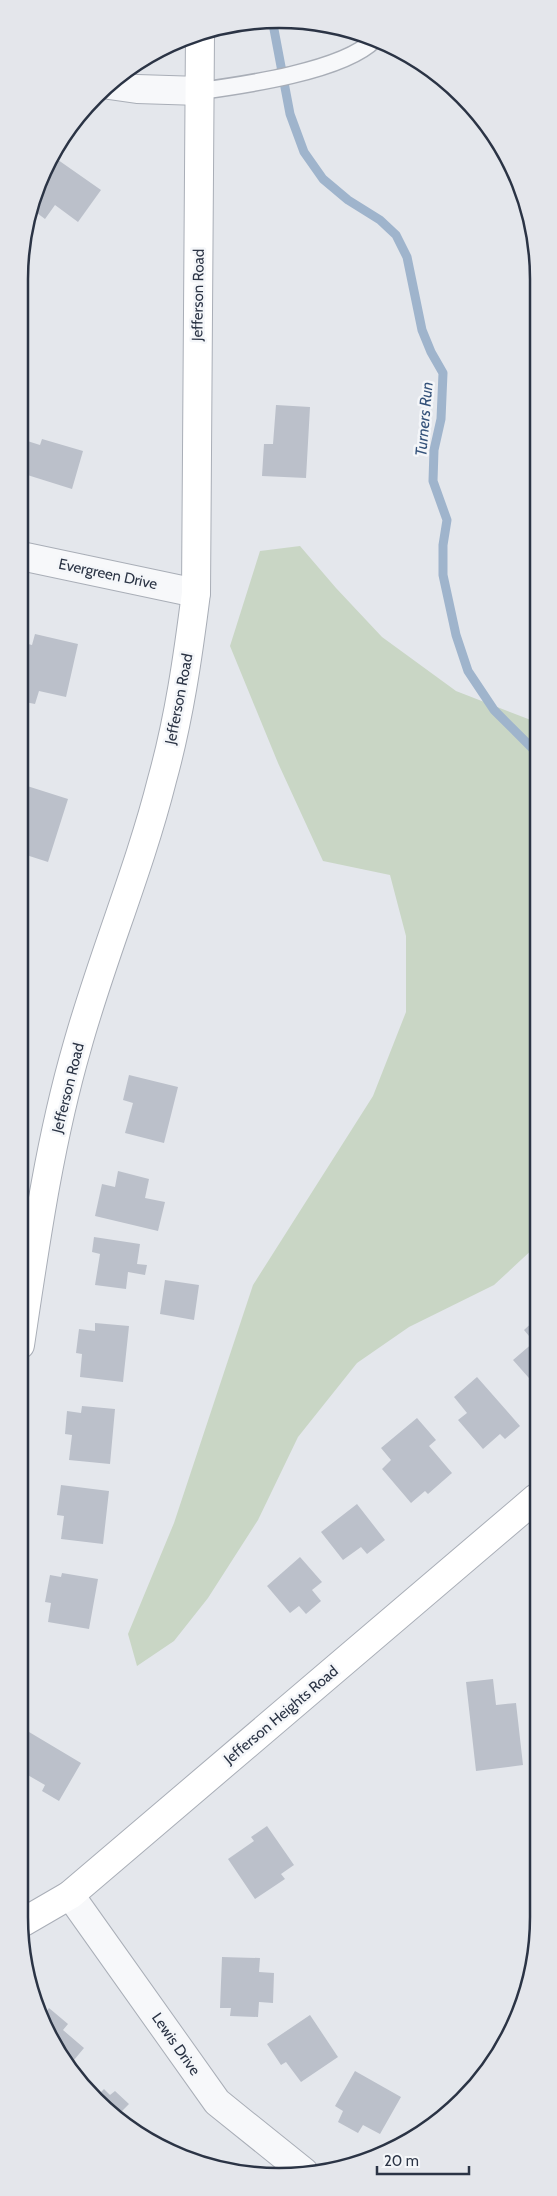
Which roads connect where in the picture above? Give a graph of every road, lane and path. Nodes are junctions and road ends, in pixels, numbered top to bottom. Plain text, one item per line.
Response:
1 (200, 40) edge
2 (369, 45) edge
3 (117, 86) edge
4 (200, 91) junction
5 (28, 557) edge
6 (196, 593) junction
7 (28, 1289) edge
8 (530, 1503) edge
9 (70, 1895) junction
10 (28, 1919) edge
11 (298, 2168) edge

1 - 4 street, Jefferson Road
2 - 4 lane
3 - 4 street
4 - 6 street, Jefferson Road
5 - 6 street, Evergreen Drive
6 - 7 street, Jefferson Road
8 - 9 street, Jefferson Heights Road
9 - 10 street, Jefferson Heights Road
9 - 11 street, Lewis Drive

